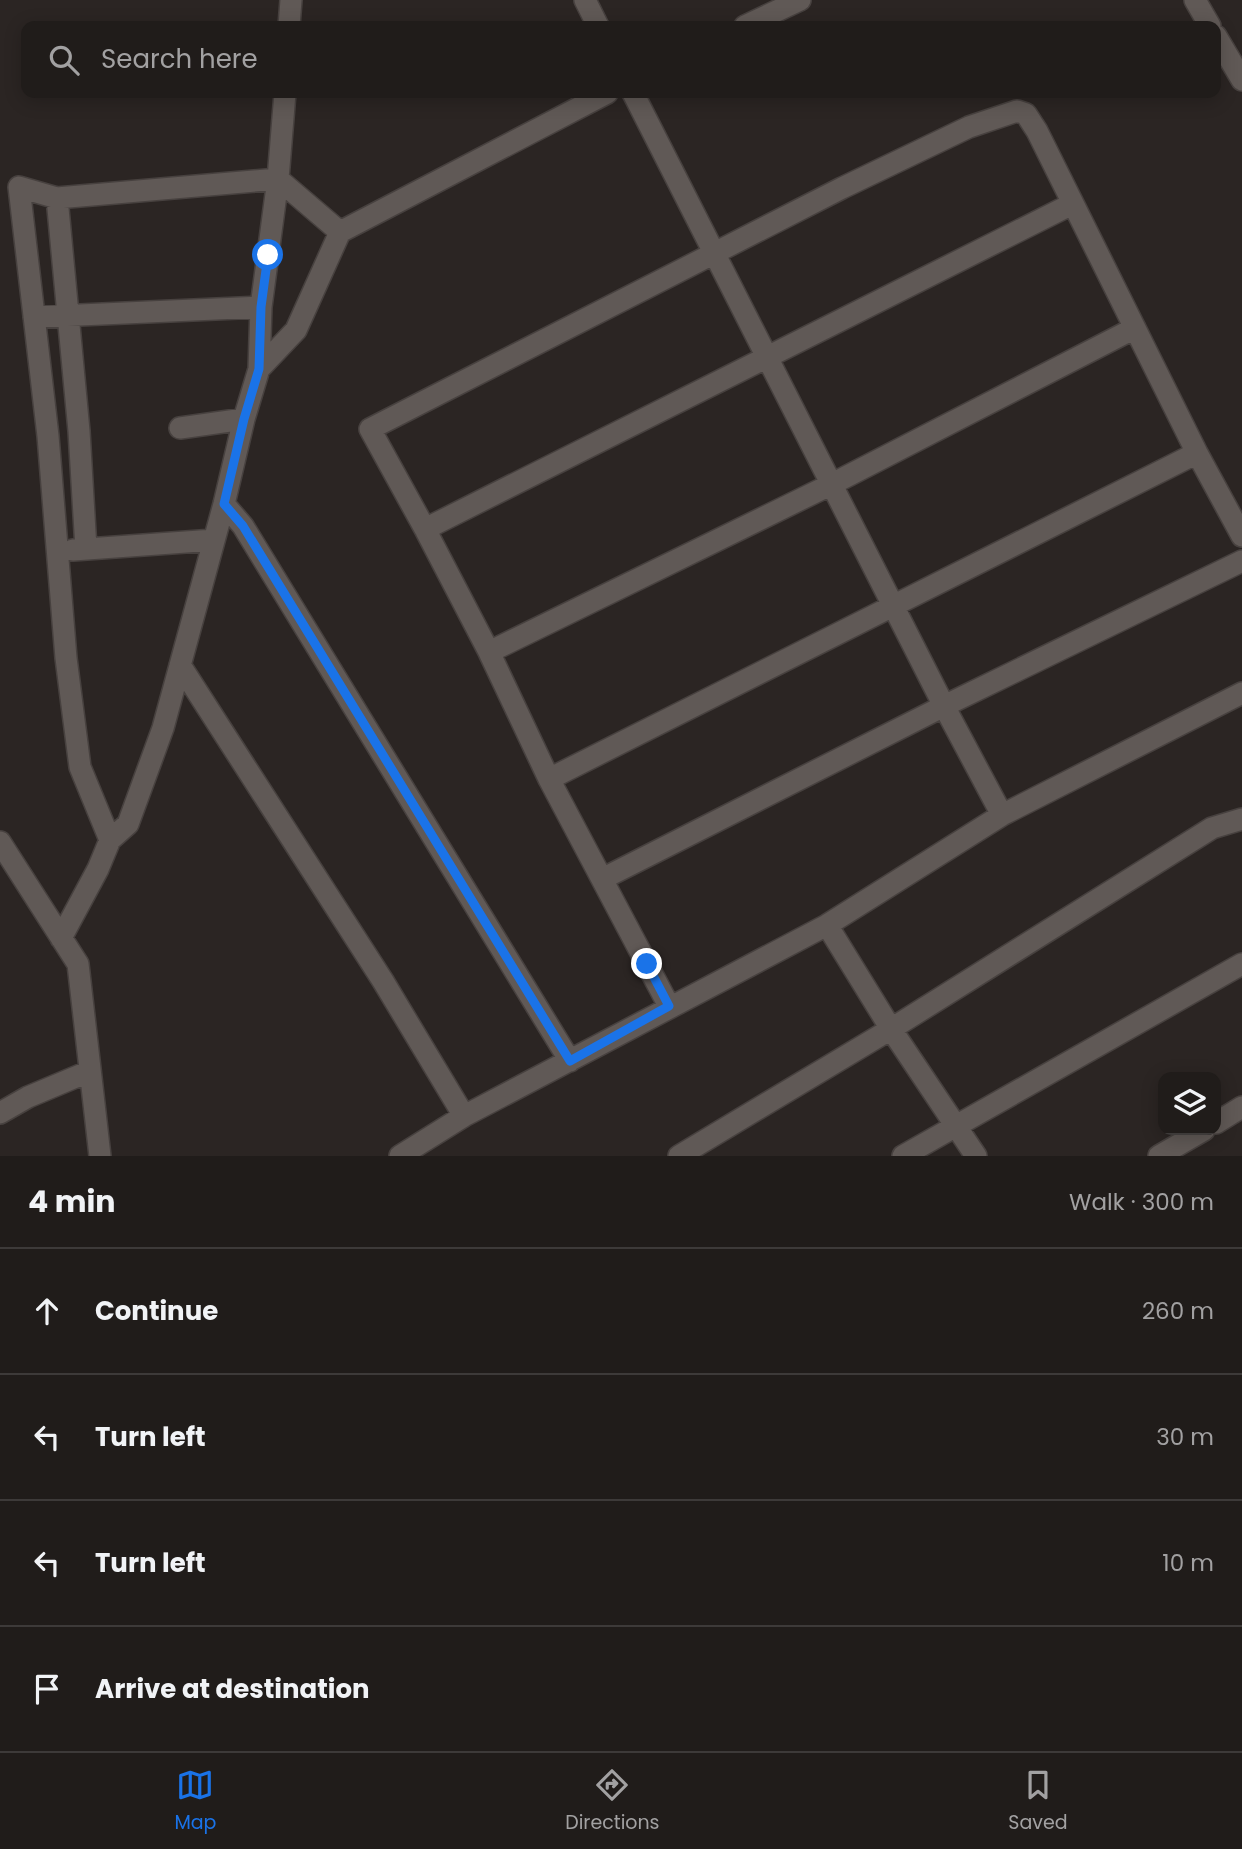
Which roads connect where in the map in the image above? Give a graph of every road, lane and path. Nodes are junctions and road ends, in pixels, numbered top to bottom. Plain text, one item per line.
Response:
1 (291, 0) edge
2 (585, 0) edge
3 (800, 0) edge
4 (1195, 0) edge
5 (289, 21) edge
6 (596, 21) edge
7 (756, 21) edge
8 (1207, 21) edge
9 (1221, 44) edge
10 (1242, 80) edge
11 (285, 98) edge
12 (597, 98) edge
13 (636, 98) edge
14 (278, 178) junction
15 (57, 198) junction
16 (1072, 204) junction
17 (340, 232) junction
18 (715, 253) junction
19 (261, 307) junction
20 (68, 315) junction
21 (34, 317) junction
22 (1135, 328) junction
23 (767, 356) junction
24 (259, 369) junction
25 (244, 419) junction
26 (180, 428) dead end
27 (1197, 453) junction
28 (832, 484) junction
29 (224, 504) junction
30 (425, 529) junction
31 (1242, 536) edge
32 (214, 540) junction
33 (86, 549) junction
34 (58, 552) junction
35 (1242, 561) edge
36 (893, 604) junction
37 (489, 652) junction
38 (180, 665) junction
39 (1242, 693) edge
40 (944, 706) junction
41 (549, 779) junction
42 (1002, 815) junction
43 (1242, 819) edge
44 (110, 840) junction
45 (0, 842) edge
46 (602, 879) junction
47 (827, 925) junction
48 (61, 938) junction
49 (1242, 964) edge
50 (669, 1006) junction
51 (891, 1029) junction
52 (570, 1061) junction
53 (90, 1071) junction
54 (1242, 1107) edge
55 (0, 1113) edge
56 (464, 1116) junction
57 (1221, 1120) edge
58 (956, 1127) junction
59 (1195, 1135) edge
60 (100, 1156) edge
61 (400, 1156) edge
62 (680, 1156) edge
63 (903, 1156) edge
64 (976, 1156) edge
65 (1159, 1156) edge

1 - 5 street
2 - 6 street
3 - 7 street
4 - 8 street
9 - 10 street
11 - 14 street
12 - 17 street
13 - 18 street
14 - 15 street
14 - 17 street
14 - 19 street
15 - 20 street
15 - 21 street
16 - 18 street
16 - 22 street
16 - 23 street
17 - 24 street
18 - 23 street
18 - 30 street
19 - 20 street
19 - 24 street
20 - 21 street
20 - 33 street
21 - 34 street
22 - 27 street
22 - 28 street
23 - 28 street
23 - 30 street
24 - 25 street
25 - 26 street
25 - 29 street
27 - 31 street
27 - 36 street
28 - 36 street
28 - 37 street
29 - 32 street
29 - 52 street
30 - 37 street
32 - 33 street
32 - 38 street
33 - 34 street
34 - 44 street
35 - 40 street
36 - 40 street
36 - 41 street
37 - 41 street
38 - 44 street
38 - 56 street
39 - 42 street
40 - 42 street
40 - 46 street
41 - 46 street
42 - 47 street
43 - 51 street
44 - 48 street
45 - 48 street
46 - 50 street
47 - 50 street
47 - 51 street
48 - 53 street
49 - 58 street
50 - 52 street
51 - 58 street
51 - 62 street
52 - 56 street
53 - 55 street
53 - 60 street
54 - 57 street
56 - 61 street
58 - 63 street
58 - 64 street
59 - 65 street

